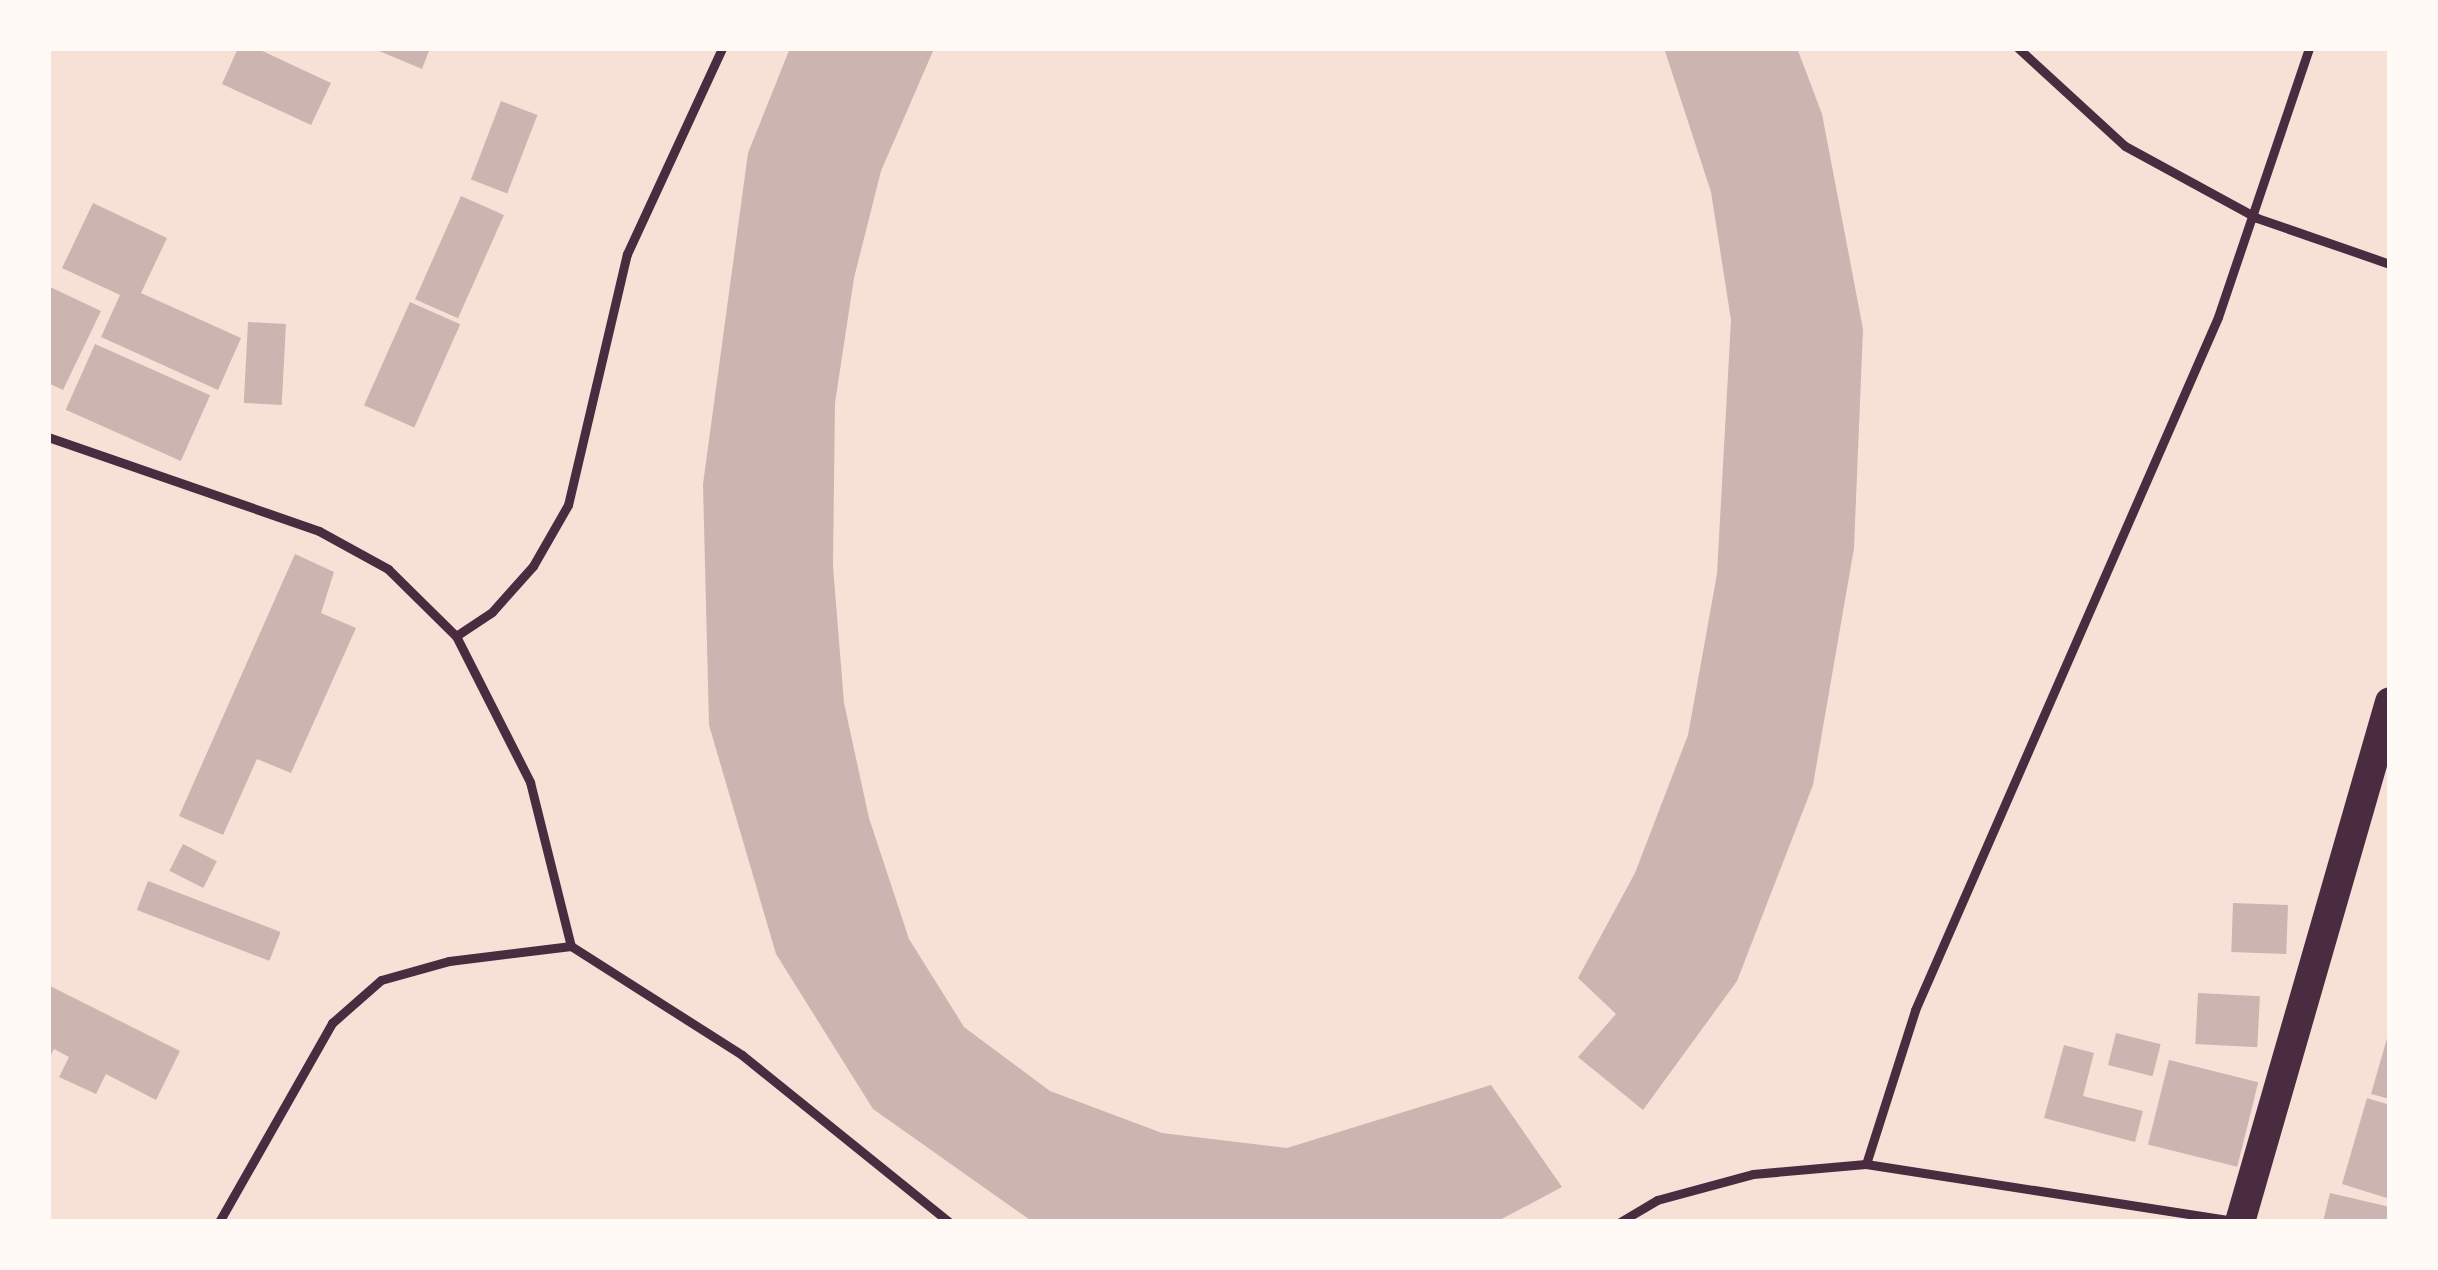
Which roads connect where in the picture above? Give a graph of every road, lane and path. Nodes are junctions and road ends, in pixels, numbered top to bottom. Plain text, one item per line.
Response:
1 (722, 48) edge
2 (2018, 48) edge
3 (2309, 48) edge
4 (2257, 218) junction
5 (2390, 264) edge
6 (48, 436) edge
7 (456, 636) junction
8 (2390, 702) edge
9 (572, 946) junction
10 (1867, 1164) junction
11 (219, 1222) edge
12 (949, 1222) edge
13 (1620, 1222) edge
14 (2240, 1222) edge

1 - 7 lane
2 - 4 lane
3 - 4 lane
4 - 5 lane
4 - 10 lane
6 - 7 lane
7 - 9 lane
8 - 14 main road
9 - 11 lane
9 - 12 lane
10 - 13 lane
10 - 14 lane

